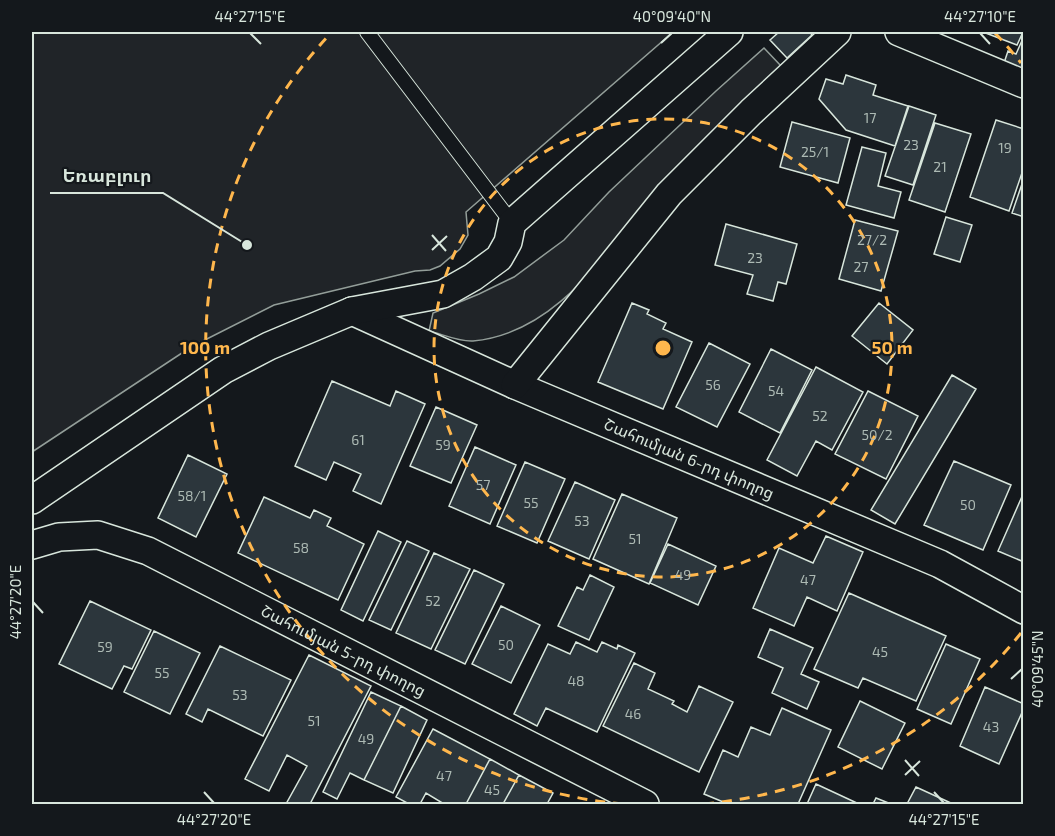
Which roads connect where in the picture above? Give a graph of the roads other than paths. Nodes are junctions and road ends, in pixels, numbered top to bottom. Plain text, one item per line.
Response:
1 (367, 32) edge
2 (729, 32) edge
3 (837, 32) edge
4 (906, 33) edge
5 (1023, 84) edge
6 (512, 223) junction
7 (352, 311) junction
8 (515, 386) junction
9 (32, 500) edge
10 (32, 545) edge
11 (1023, 610) edge
12 (645, 804) edge

1 - 6 lane
2 - 6 street
3 - 8 street
4 - 5 street
6 - 7 street
7 - 8 street, Շահումյան 6-րդ փողոց
7 - 9 street
8 - 11 street, Շահումյան 6-րդ փողոց
10 - 12 street, Շահումյան 5-րդ փողոց

